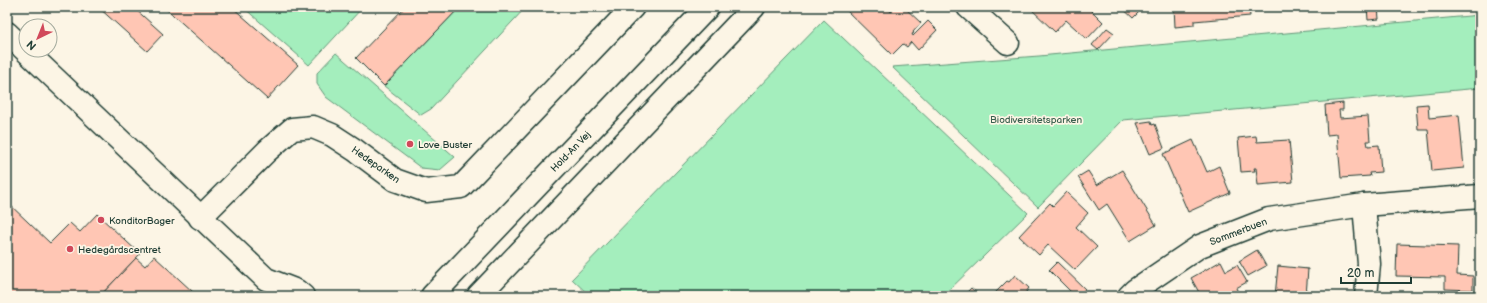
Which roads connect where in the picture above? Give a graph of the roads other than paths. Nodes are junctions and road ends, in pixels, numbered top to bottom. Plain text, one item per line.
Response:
1 (633, 7) edge
2 (708, 7) edge
3 (754, 7) edge
4 (968, 7) edge
5 (7, 33) edge
6 (1008, 43) dead end
7 (1480, 196) edge
8 (1364, 205) junction
9 (200, 218) junction
10 (266, 290) edge
11 (303, 296) edge
12 (432, 296) edge
13 (478, 296) edge
14 (1129, 296) edge
15 (1366, 296) edge

1 - 9 street, Hedeparken
2 - 12 street, Hold-An Vej
3 - 13 street
4 - 6 street
5 - 9 street
7 - 8 street, Sommerbuen
8 - 14 street, Sommerbuen
8 - 15 street
9 - 10 street
10 - 11 street

